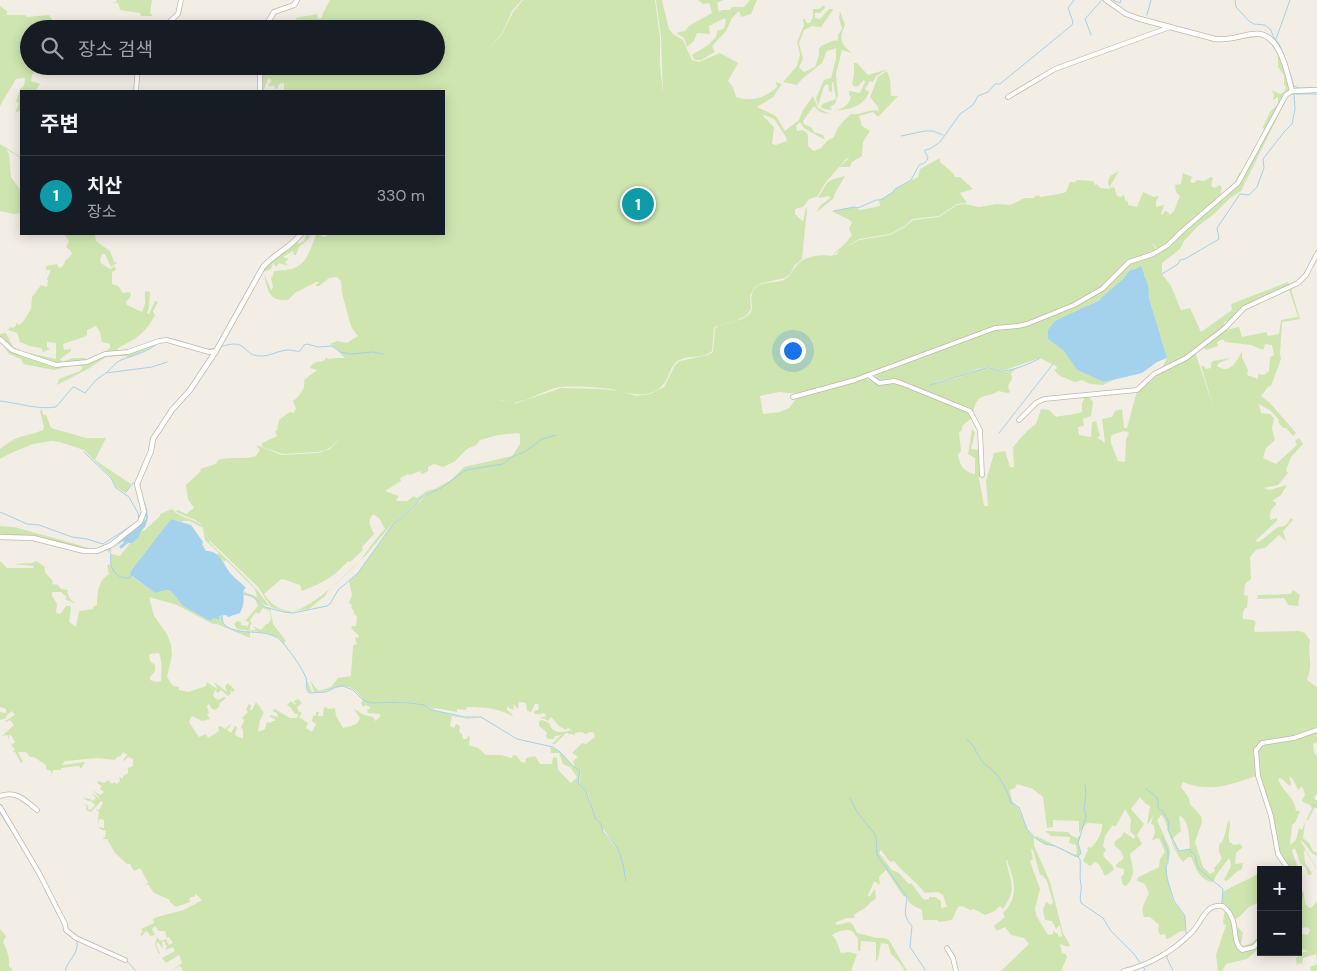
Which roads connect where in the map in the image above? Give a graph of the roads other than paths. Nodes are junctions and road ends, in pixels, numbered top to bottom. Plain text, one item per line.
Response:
1 (181, 0) edge
2 (297, 0) edge
3 (1106, 0) edge
4 (172, 20) edge
5 (269, 20) edge
6 (1170, 28) junction
7 (137, 75) edge
8 (260, 75) edge
9 (136, 90) edge
10 (260, 90) edge
11 (1317, 90) edge
12 (1292, 91) junction
13 (1008, 97) dead end
14 (300, 235) edge
15 (1317, 254) edge
16 (0, 339) edge
17 (216, 351) junction
18 (868, 375) junction
19 (793, 397) dead end
20 (1019, 420) dead end
21 (982, 474) dead end
22 (0, 537) edge
23 (1317, 730) edge
24 (0, 796) edge
25 (0, 807) edge
26 (37, 810) dead end
27 (1286, 866) edge
28 (1257, 944) edge
29 (947, 948) dead end
30 (125, 960) dead end
31 (956, 971) edge
32 (1124, 971) edge

1 - 4 street
2 - 5 street
3 - 6 street
6 - 12 street
6 - 13 street
7 - 9 street
8 - 10 street
11 - 12 street
12 - 18 street
14 - 17 street
15 - 20 street
16 - 17 street
17 - 22 street
18 - 19 street
18 - 21 street
23 - 27 street
24 - 26 street
25 - 30 street
28 - 32 street
29 - 31 street

